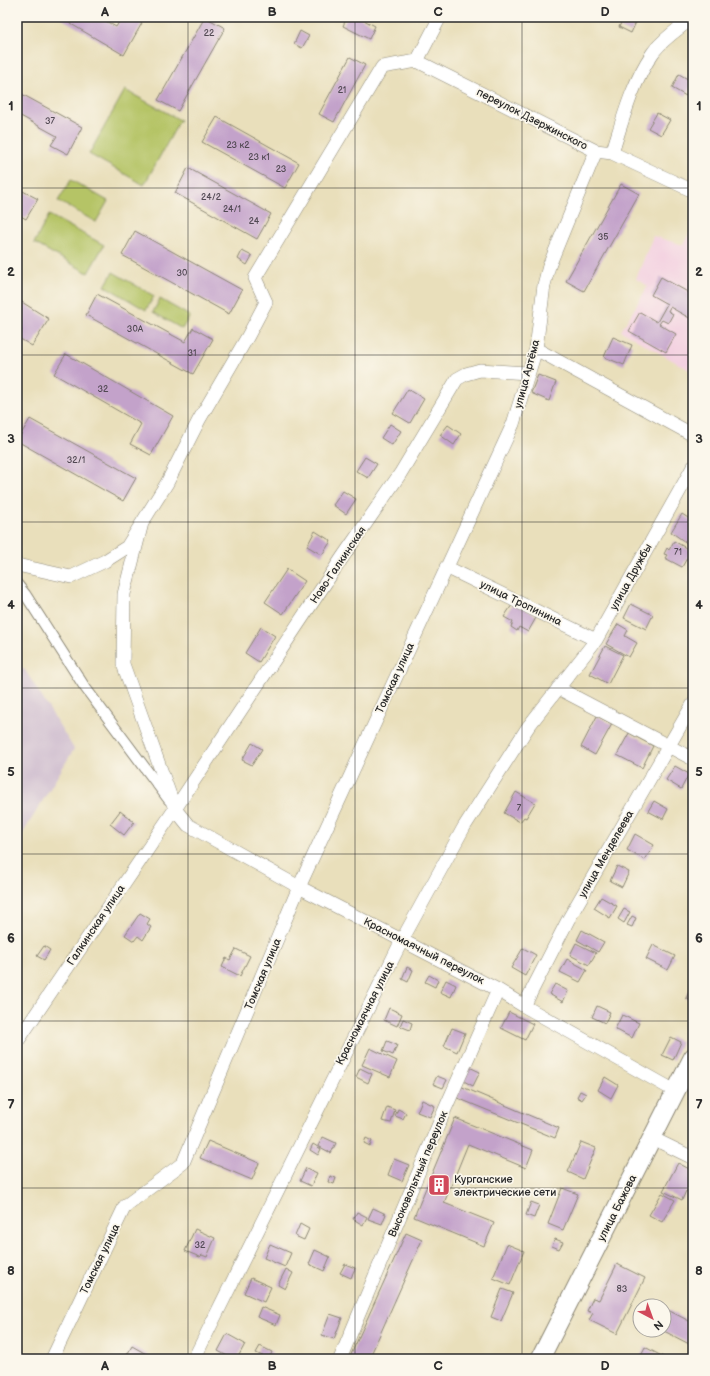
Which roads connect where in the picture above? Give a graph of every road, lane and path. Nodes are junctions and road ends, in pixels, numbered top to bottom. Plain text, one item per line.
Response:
1 (440, 17) edge
2 (693, 18) edge
3 (417, 61) junction
4 (596, 151) junction
5 (612, 153) junction
6 (693, 191) edge
7 (536, 349) junction
8 (528, 374) junction
9 (693, 435) edge
10 (693, 467) edge
11 (142, 523) junction
12 (17, 565) edge
13 (446, 567) junction
14 (17, 584) edge
15 (596, 640) junction
16 (560, 685) junction
17 (693, 704) edge
18 (668, 746) junction
19 (693, 759) edge
20 (175, 809) junction
21 (299, 887) junction
22 (402, 940) junction
23 (498, 990) junction
24 (524, 1006) junction
25 (17, 1042) edge
26 (693, 1057) edge
27 (675, 1091) junction
28 (652, 1138) junction
29 (693, 1158) edge
30 (52, 1359) edge
31 (194, 1359) edge
32 (340, 1359) edge
33 (540, 1359) edge

1 - 3 street
2 - 5 street
3 - 4 street, переулок Дзержинского
3 - 11 street
4 - 5 street, переулок Дзержинского
4 - 7 street, улица Артёма
5 - 6 street, переулок Дзержинского
7 - 8 street, улица Артёма
7 - 9 street
8 - 13 street, улица Артёма
8 - 20 street, Ново-Галкинская
10 - 15 street, улица Дружбы
11 - 12 street
11 - 20 street, Красномаячный переулок
13 - 15 street, улица Тропинина
13 - 21 street, Томская улица
14 - 20 street
15 - 16 street, улица Дружбы
16 - 18 street
16 - 22 street, Красномаячная улица
17 - 18 street, улица Менделеева
18 - 19 street
18 - 24 street, улица Менделеева
20 - 21 street, Красномаячный переулок
20 - 25 street, Галкинская улица
21 - 22 street, Красномаячный переулок
21 - 30 street, Томская улица
22 - 23 street, Красномаячный переулок
22 - 31 street, Красномаячная улица
23 - 24 street, Красномаячный переулок
23 - 32 street, Высоковольтный переулок
24 - 27 street, Красномаячный переулок
26 - 27 main road, улица Бажова
27 - 28 main road, улица Бажова
28 - 29 street
28 - 33 main road, улица Бажова

